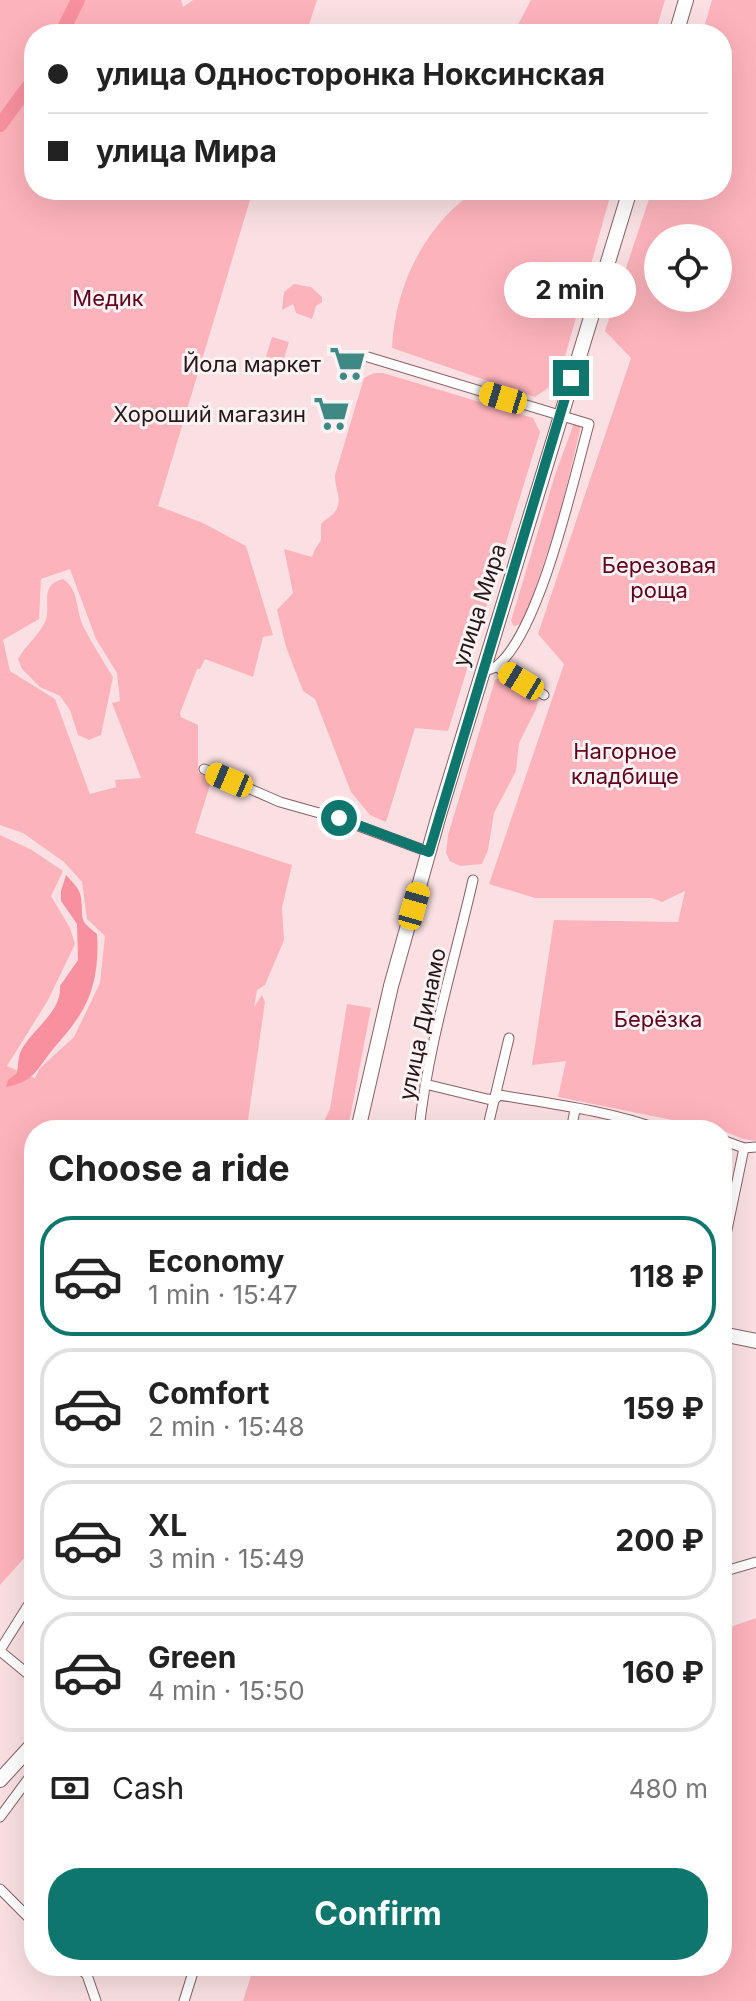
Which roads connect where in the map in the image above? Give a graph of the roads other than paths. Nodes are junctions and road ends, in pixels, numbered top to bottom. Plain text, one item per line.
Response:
1 (686, 0) edge
2 (679, 24) edge
3 (627, 200) edge
4 (368, 357) dead end
5 (560, 415) junction
6 (497, 667) junction
7 (481, 672) junction
8 (544, 695) dead end
9 (204, 769) dead end
10 (429, 852) junction
11 (473, 880) dead end
12 (509, 1038) dead end
13 (425, 1084) junction
14 (494, 1100) junction
15 (575, 1110) junction
16 (360, 1120) edge
17 (420, 1120) edge
18 (489, 1120) edge
19 (573, 1120) edge
20 (634, 1120) edge
21 (732, 1144) edge
22 (756, 1147) edge
23 (744, 1148) junction
24 (732, 1206) edge
25 (732, 1336) edge
26 (756, 1341) edge
27 (756, 1562) edge
28 (732, 1569) edge
29 (24, 1612) edge
30 (0, 1651) edge
31 (24, 1671) edge
32 (24, 1754) edge
33 (0, 1780) edge
34 (24, 1785) edge
35 (0, 1817) edge
36 (0, 1889) edge
37 (24, 1913) edge
38 (87, 1976) edge
39 (192, 1976) edge
40 (96, 2001) edge
41 (184, 2001) edge

1 - 2 main road
3 - 5 main road, улица Мира
4 - 5 street
5 - 6 street
5 - 7 main road, улица Мира
6 - 7 street
6 - 8 street
7 - 10 main road, улица Мира
9 - 10 street
10 - 16 main road, улица Мира
11 - 13 street, улица Динамо
12 - 14 street
13 - 14 street
13 - 17 street, улица Динамо
14 - 15 street
14 - 18 street
15 - 19 street
15 - 20 street
21 - 23 street
22 - 23 street
23 - 24 street
25 - 26 main road
27 - 28 street
29 - 30 street
30 - 31 street
32 - 33 main road
34 - 35 street
36 - 37 street
38 - 40 street
39 - 41 street

